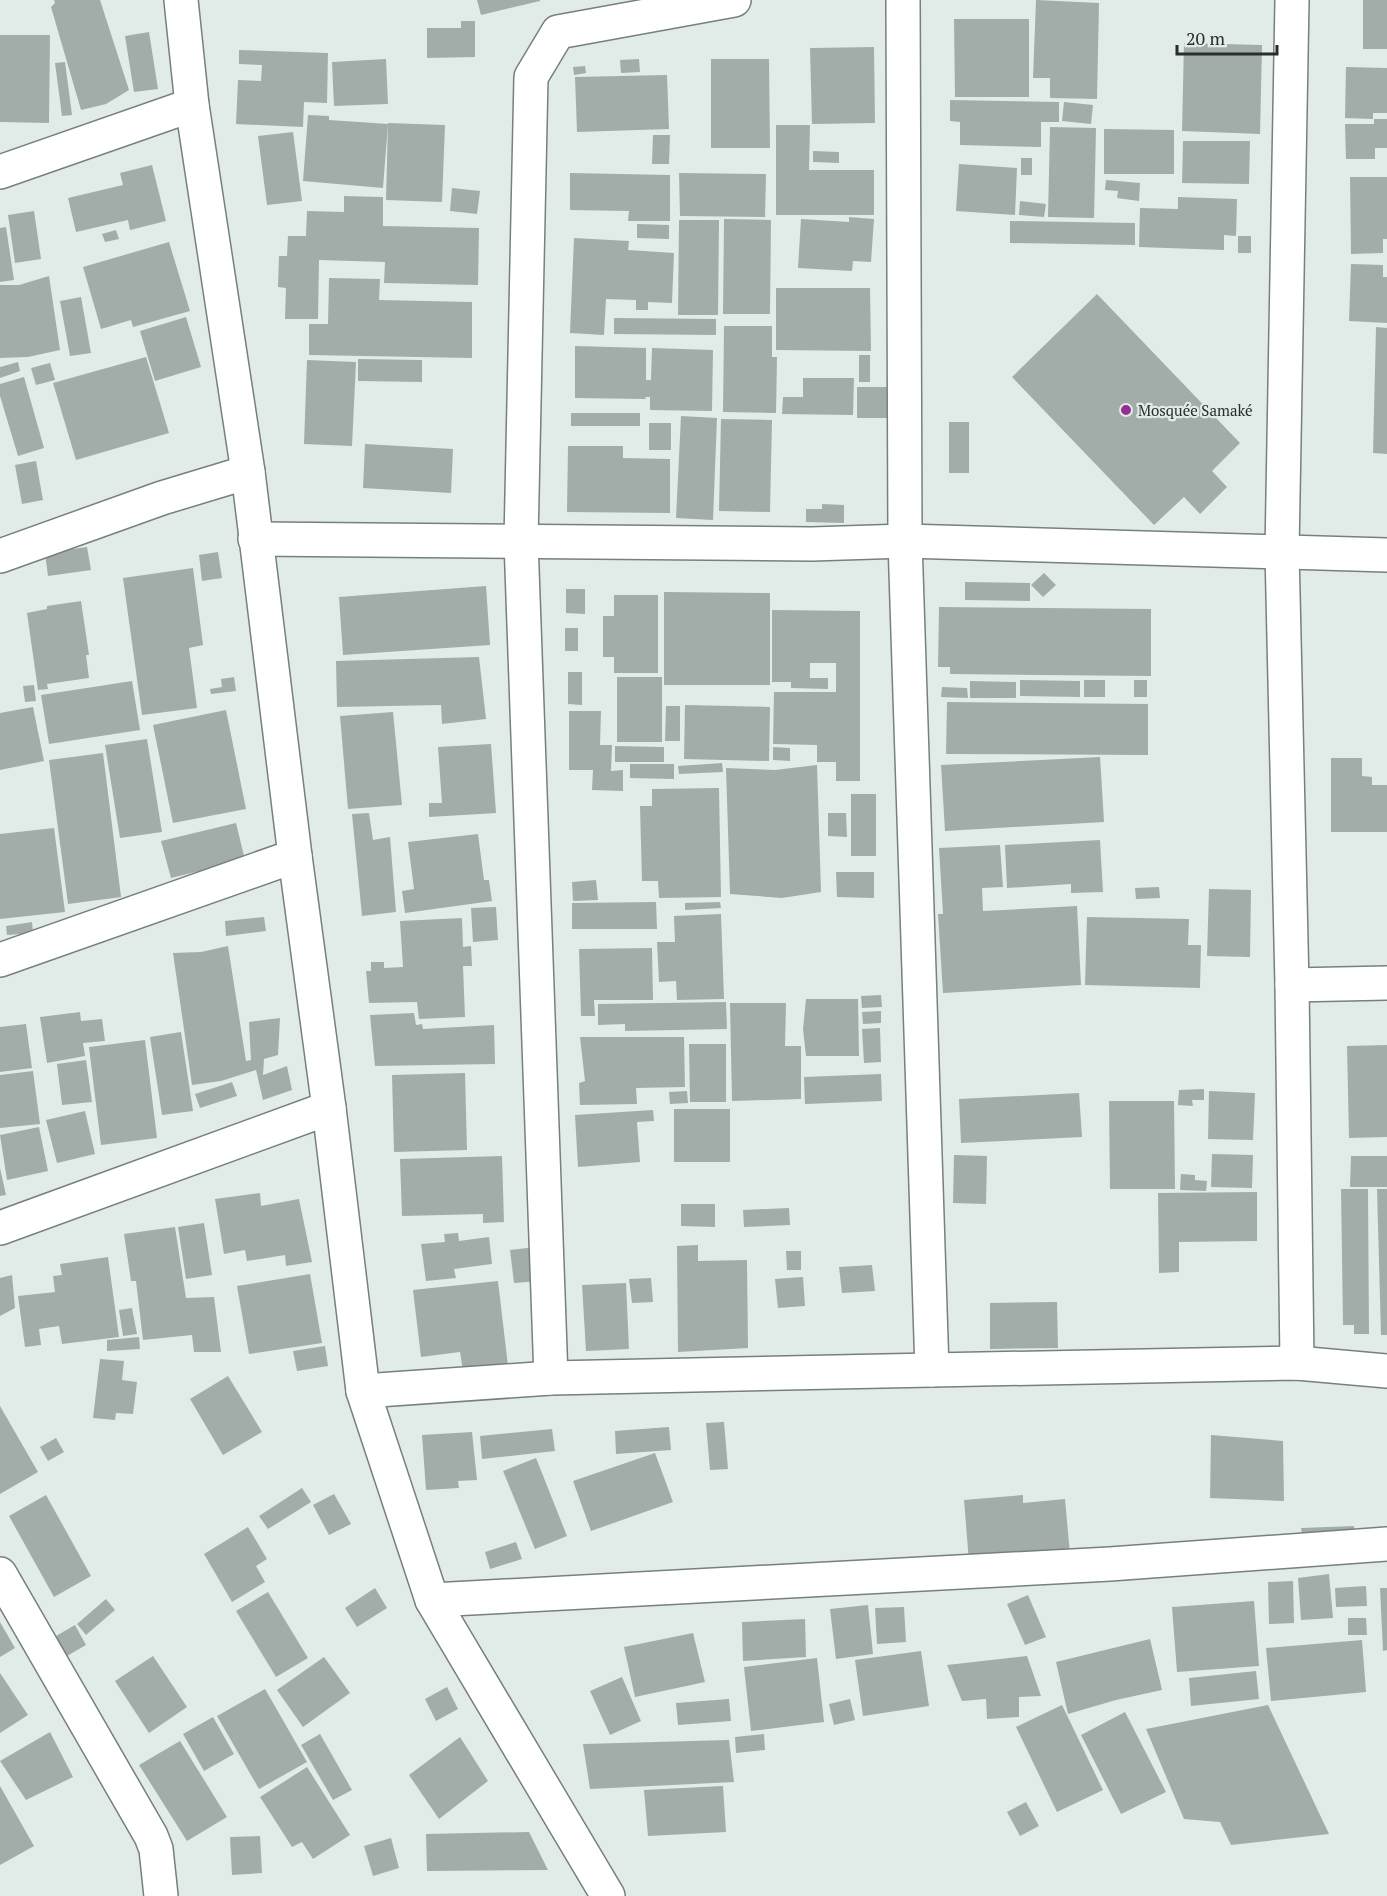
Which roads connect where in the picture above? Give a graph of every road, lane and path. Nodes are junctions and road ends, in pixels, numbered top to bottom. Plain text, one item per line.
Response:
1 (181, 0) edge
2 (734, 0) edge
3 (903, 0) edge
4 (1292, 0) edge
5 (192, 105) junction
6 (0, 172) edge
7 (248, 472) junction
8 (255, 539) junction
9 (521, 541) junction
10 (905, 541) junction
11 (1281, 551) junction
12 (1387, 555) edge
13 (0, 556) edge
14 (295, 856) junction
15 (0, 960) edge
16 (1387, 983) edge
17 (1292, 985) junction
18 (329, 1108) junction
19 (0, 1228) edge
20 (1298, 1363) junction
21 (932, 1370) junction
22 (1387, 1371) edge
23 (551, 1378) junction
24 (363, 1391) junction
25 (1387, 1544) edge
26 (0, 1574) edge
27 (432, 1600) junction
28 (161, 1896) edge
29 (608, 1896) edge

1 - 5 street
2 - 9 street
3 - 10 street
4 - 11 street
5 - 6 street
5 - 7 street
7 - 8 street
7 - 13 street
8 - 9 street
8 - 14 street
9 - 10 street
9 - 23 street
10 - 11 street
10 - 21 street
11 - 12 street
11 - 17 street
14 - 15 street
14 - 18 street
16 - 17 street
17 - 20 street
18 - 19 street
18 - 24 street
20 - 21 street
20 - 22 street
21 - 23 street
23 - 24 street
24 - 27 street
25 - 27 street
26 - 28 street
27 - 29 street

